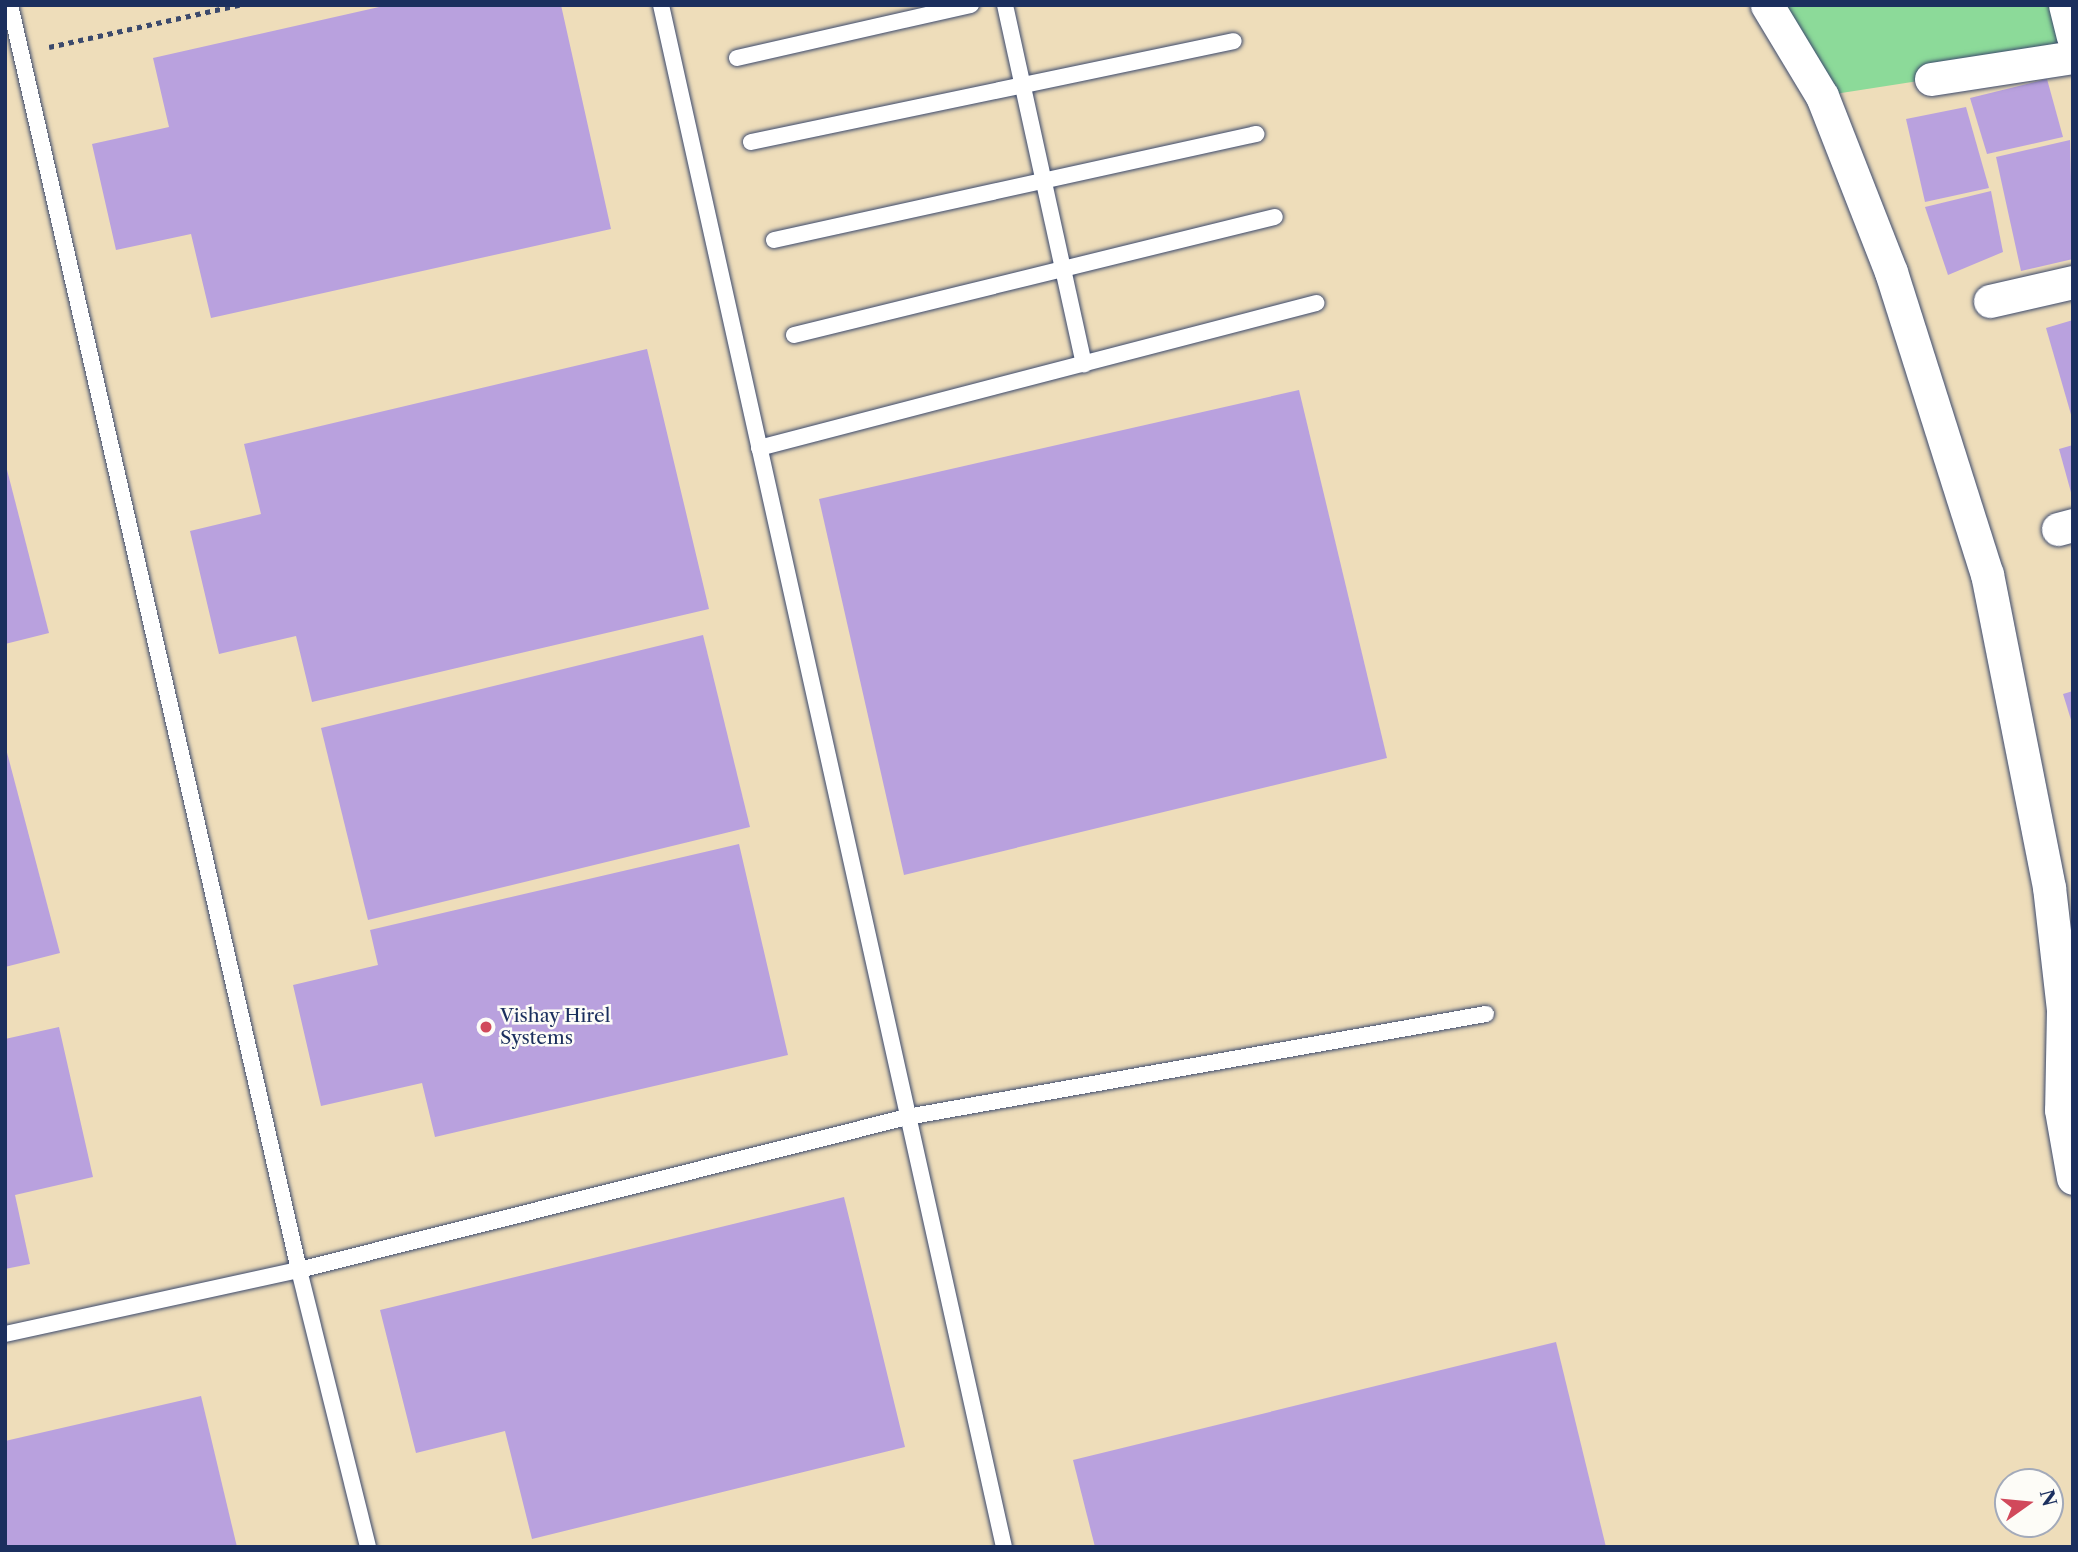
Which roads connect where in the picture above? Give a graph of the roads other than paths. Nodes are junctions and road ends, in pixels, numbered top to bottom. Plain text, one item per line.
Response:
1 (10, 5) edge
2 (661, 5) edge
3 (971, 5) edge
4 (1005, 5) edge
5 (1767, 5) edge
6 (2065, 5) edge
7 (2073, 36) edge
8 (1234, 41) dead end
9 (2073, 57) edge
10 (737, 58) dead end
11 (1931, 79) dead end
12 (1023, 84) junction
13 (1256, 134) dead end
14 (751, 142) dead end
15 (1043, 178) junction
16 (1275, 216) dead end
17 (774, 240) dead end
18 (1063, 267) junction
19 (2073, 282) edge
20 (1990, 301) dead end
21 (1316, 303) dead end
22 (794, 335) dead end
23 (1084, 364) junction
24 (759, 447) junction
25 (1486, 1014) dead end
26 (2067, 1109) edge
27 (906, 1118) junction
28 (2073, 1178) edge
29 (299, 1270) junction
30 (5, 1334) edge
31 (368, 1547) edge
32 (1004, 1547) edge

1 - 29 lane
2 - 24 lane
3 - 10 lane
4 - 12 lane
5 - 26 street
6 - 7 street
8 - 12 lane
9 - 11 street
12 - 14 lane
12 - 15 lane
13 - 15 lane
15 - 17 lane
15 - 18 lane
16 - 18 lane
18 - 22 lane
18 - 23 lane
19 - 20 street
21 - 23 lane
23 - 24 lane
24 - 27 lane
25 - 27 lane
26 - 28 street
27 - 29 lane
27 - 32 lane
29 - 30 lane
29 - 31 lane

